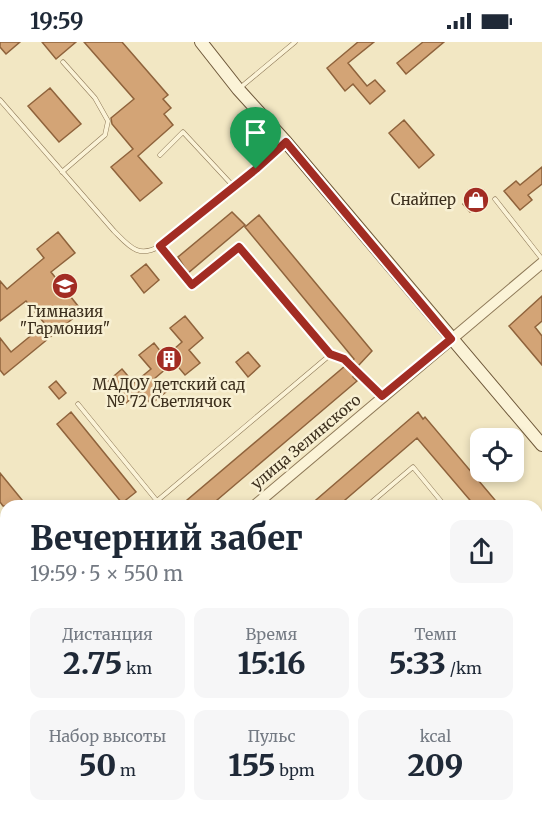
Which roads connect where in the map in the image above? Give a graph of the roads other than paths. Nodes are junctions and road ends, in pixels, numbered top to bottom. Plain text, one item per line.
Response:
1 (201, 42) edge
2 (295, 42) edge
3 (63, 63) dead end
4 (238, 89) junction
5 (0, 100) edge
6 (286, 142) junction
7 (160, 155) dead end
8 (62, 172) junction
9 (234, 187) junction
10 (495, 199) dead end
11 (160, 246) junction
12 (542, 261) edge
13 (451, 339) junction
14 (330, 354) junction
15 (382, 396) junction
16 (78, 404) dead end
17 (542, 445) edge
18 (156, 500) edge
19 (158, 500) edge
20 (261, 500) edge
21 (374, 500) edge
22 (440, 500) edge

1 - 4 main road
2 - 4 lane
3 - 8 lane
4 - 6 main road
5 - 8 lane
6 - 9 lane
6 - 13 main road
7 - 9 lane
8 - 11 lane
9 - 11 lane
10 - 12 lane
11 - 14 lane
12 - 13 street, улица Зелинского
13 - 15 street, улица Зелинского
13 - 17 main road
14 - 15 lane
14 - 19 lane
15 - 20 street, улица Зелинского
16 - 18 lane
21 - 22 lane

